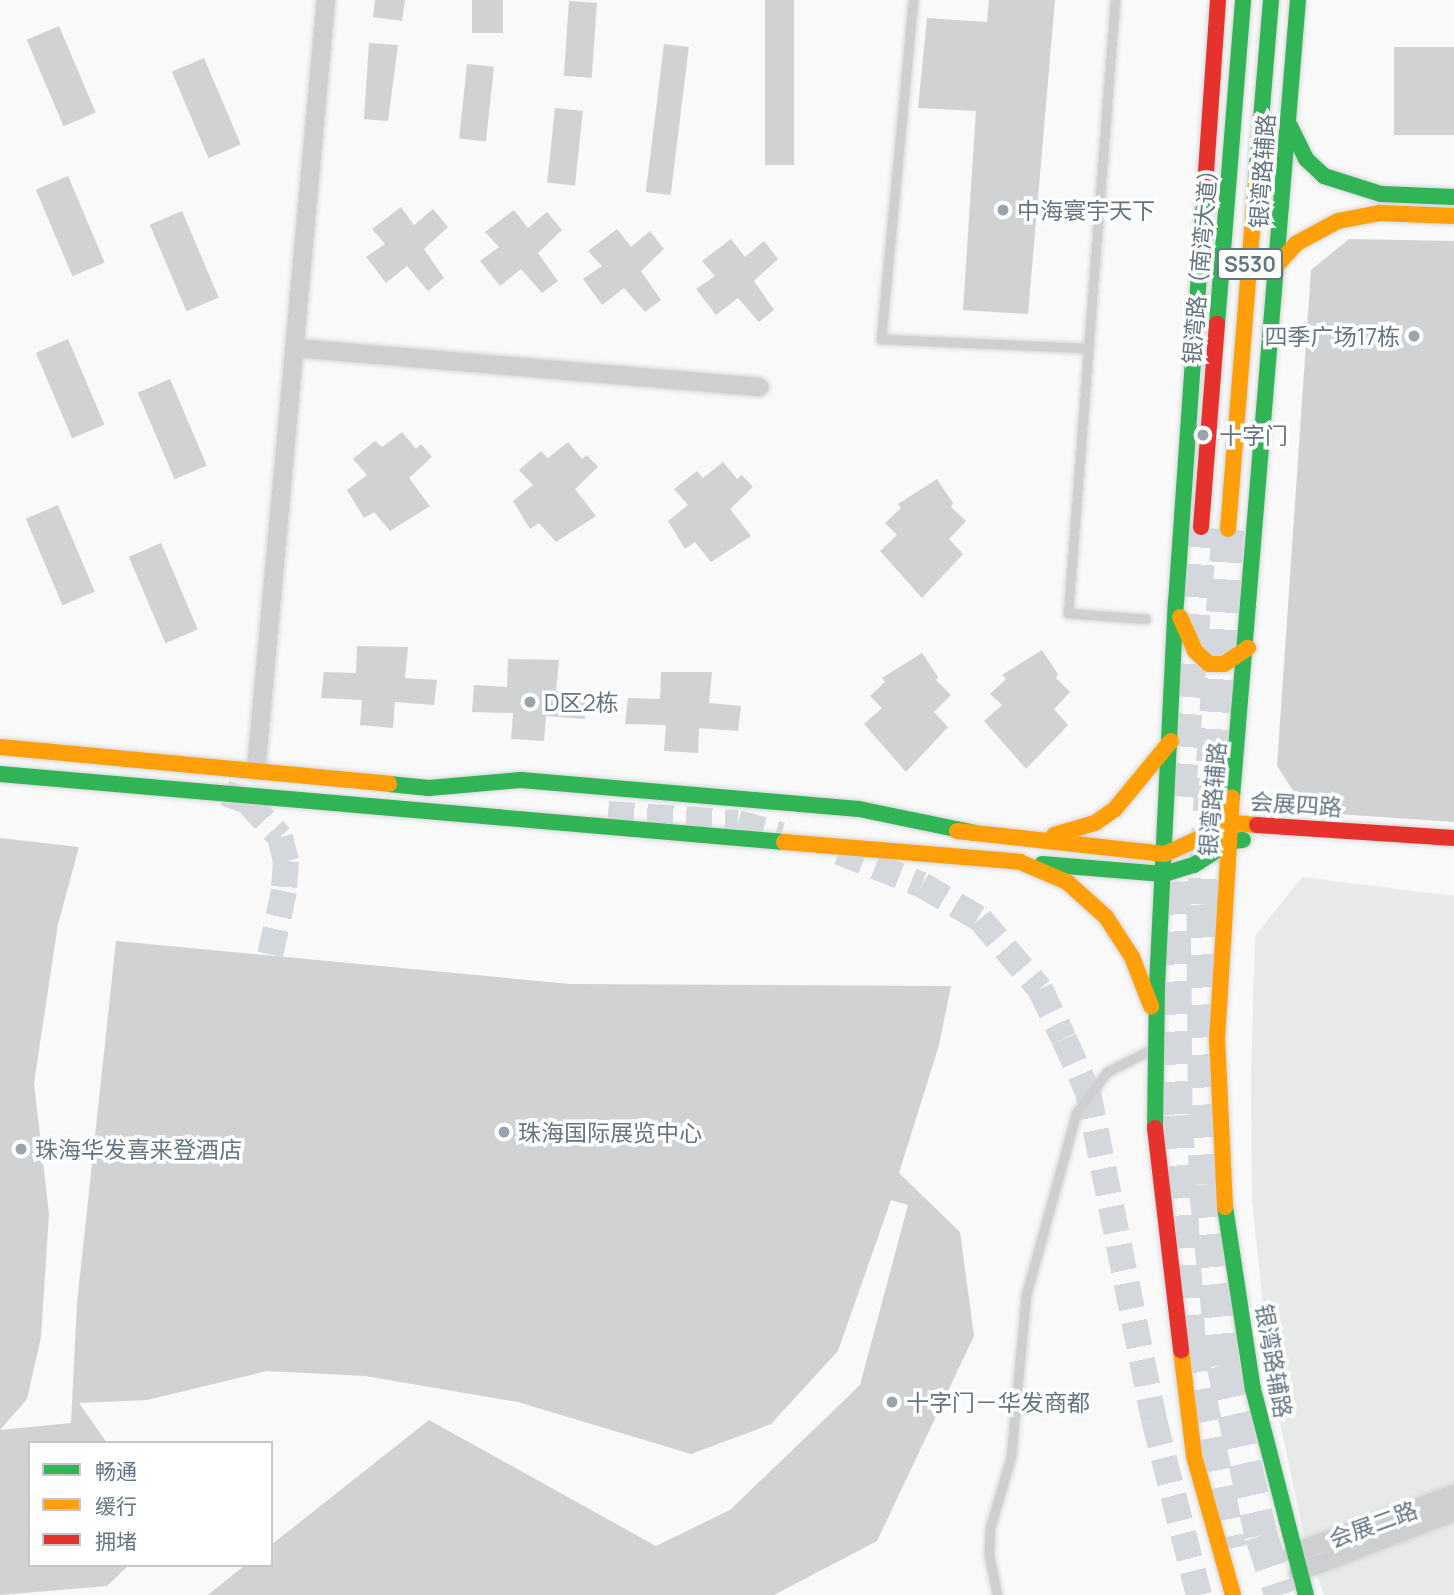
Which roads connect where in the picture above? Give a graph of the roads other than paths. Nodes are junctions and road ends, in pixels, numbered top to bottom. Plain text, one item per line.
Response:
1 (326, 0) edge
2 (913, 0) edge
3 (1115, 0) edge
4 (1218, 0) edge
5 (1243, 0) edge
6 (1271, 0) edge
7 (1298, 0) edge
8 (1289, 124) junction
9 (1454, 197) edge
10 (1454, 216) edge
11 (1278, 264) junction
12 (295, 348) junction
13 (1087, 348) junction
14 (759, 387) dead end
15 (1201, 527) tunnel mouth
16 (1228, 529) tunnel mouth
17 (1176, 603) junction
18 (1146, 619) dead end
19 (1248, 648) junction
20 (1171, 741) junction
21 (0, 747) edge
22 (256, 771) junction
23 (0, 774) edge
24 (429, 788) junction
25 (876, 823) dead end
26 (1233, 823) junction
27 (975, 833) junction
28 (1031, 838) junction
29 (1454, 838) edge
30 (1231, 841) junction
31 (1165, 854) junction
32 (1454, 854) edge
33 (1020, 862) junction
34 (1164, 874) junction
35 (1157, 1021) junction
36 (1157, 1047) junction
37 (1454, 1494) edge
38 (1454, 1512) edge
39 (1293, 1553) junction
40 (1298, 1572) junction
41 (997, 1595) edge
42 (1233, 1595) edge
43 (1306, 1595) edge

1 - 12 street
2 - 13 lane
3 - 13 lane
4 - 17 main road, 银湾路辅路
5 - 15 main road, 银湾路（南湾大道） / S530
6 - 16 main road, S530
7 - 8 main road, 银湾路辅路
8 - 9 main road
8 - 11 main road, 银湾路辅路
10 - 11 main road
11 - 19 main road, 银湾路辅路
12 - 14 street
12 - 22 street
13 - 18 lane
17 - 19 main road
17 - 20 main road, 银湾路辅路
19 - 26 main road, 银湾路辅路
20 - 28 main road
20 - 31 main road, 银湾路辅路
21 - 22 main road
22 - 24 main road
23 - 33 main road
24 - 27 main road
24 - 27 main road
25 - 27 main road
26 - 29 main road, 会展四路
26 - 30 main road, 银湾路辅路
26 - 31 main road, 会展四路
27 - 28 main road
28 - 31 main road
30 - 32 main road, 会展四路
30 - 34 main road
30 - 39 main road, 银湾路辅路
31 - 34 main road, 银湾路辅路
33 - 34 main road
33 - 35 main road
34 - 35 main road, 银湾路辅路
35 - 36 main road, 银湾路辅路
36 - 41 lane
36 - 42 main road, 银湾路辅路
37 - 39 street, 会展二路
38 - 40 street, 会展二路
39 - 40 main road, 银湾路辅路
40 - 43 main road, 银湾路辅路

